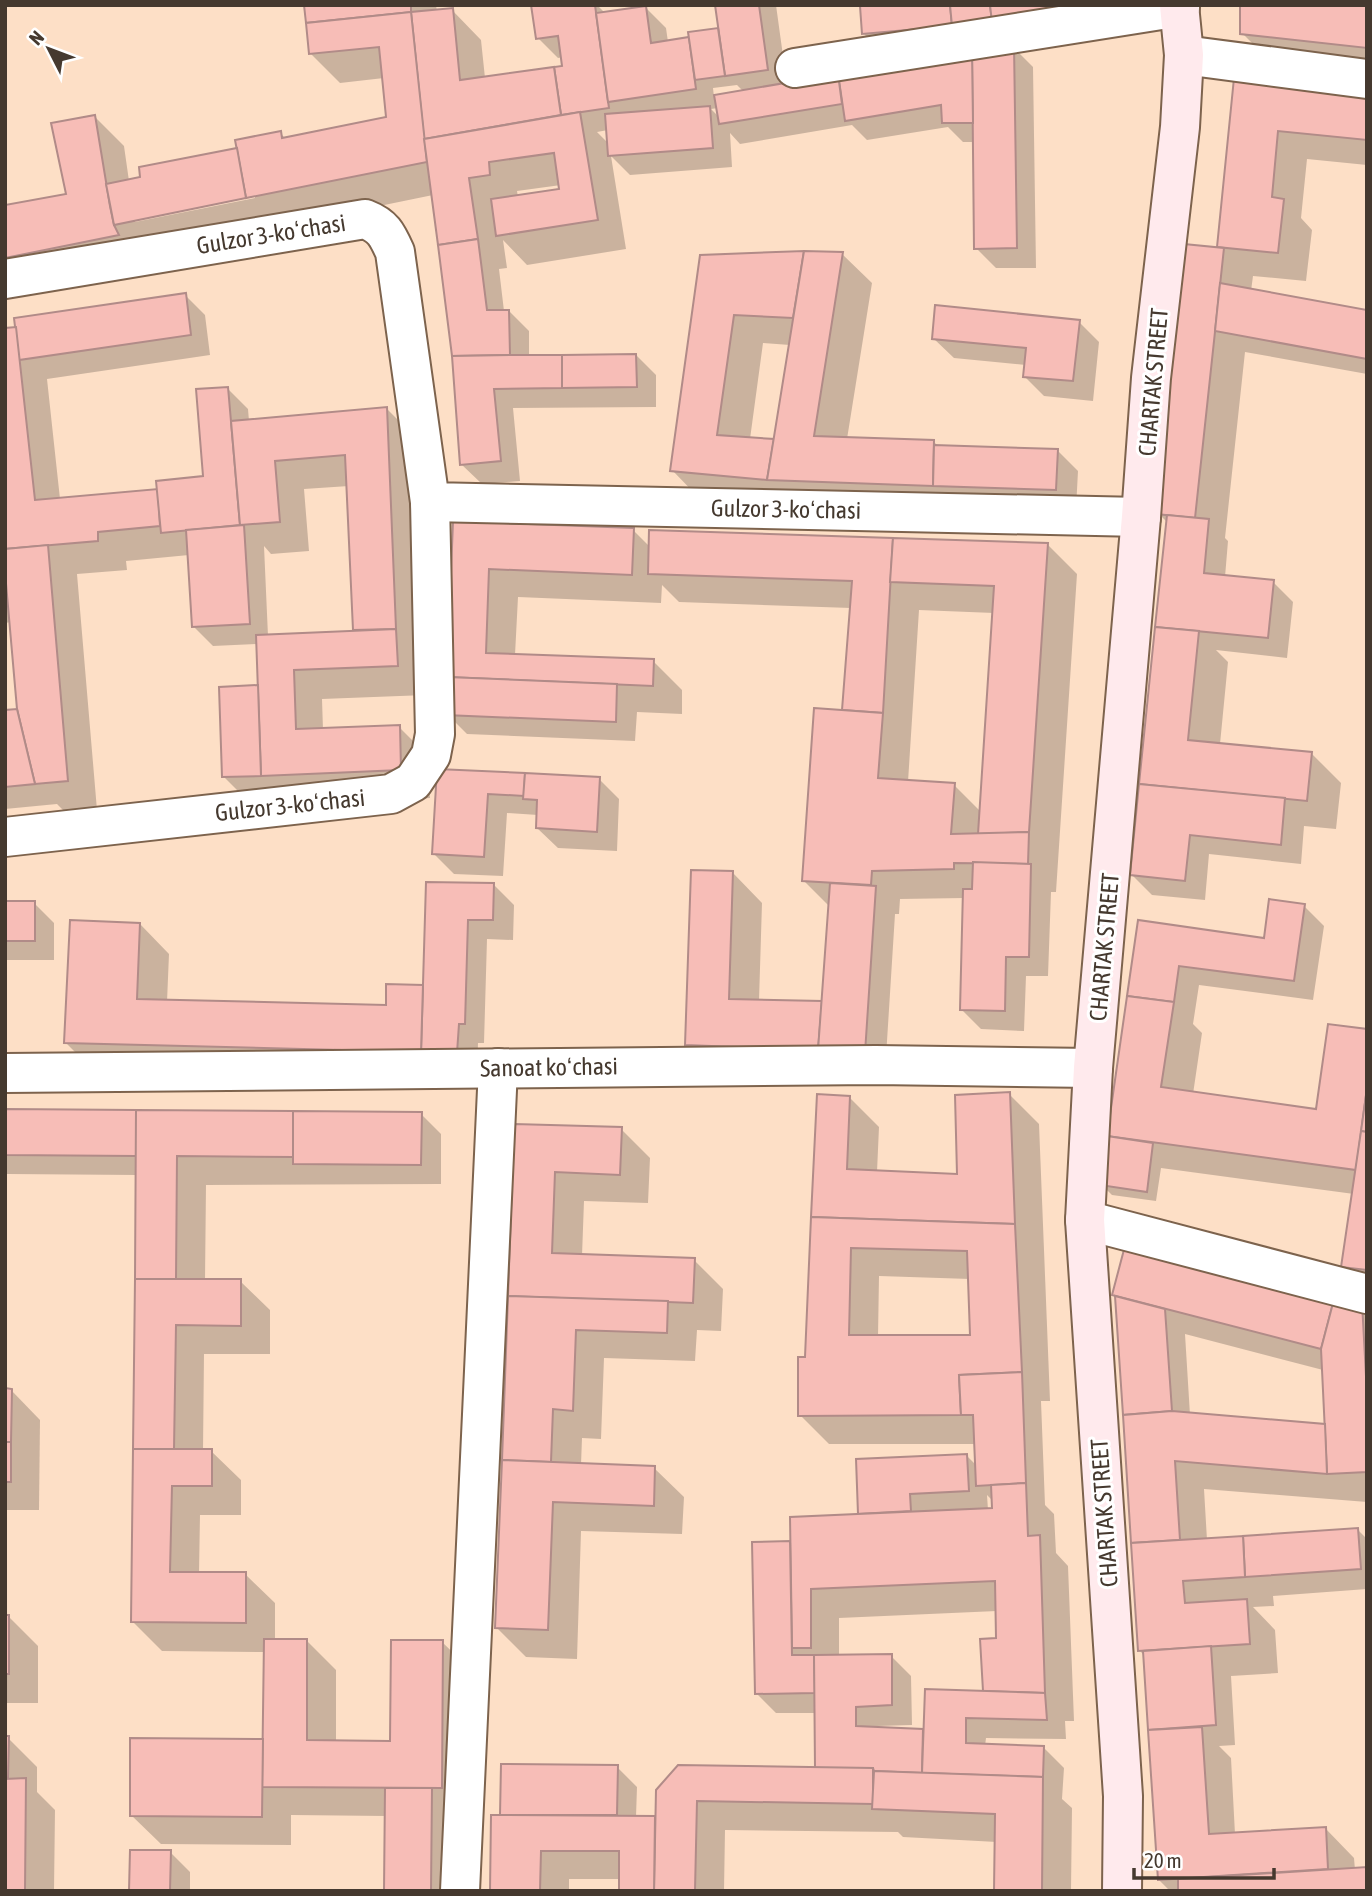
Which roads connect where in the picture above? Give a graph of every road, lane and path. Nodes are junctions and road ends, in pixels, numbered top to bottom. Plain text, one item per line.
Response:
1 (1179, 6) edge
2 (1184, 55) junction
3 (795, 68) dead end
4 (1367, 79) edge
5 (5, 279) edge
6 (430, 502) junction
7 (1141, 517) junction
8 (5, 837) edge
9 (498, 1068) junction
10 (1093, 1068) junction
11 (5, 1073) edge
12 (1085, 1220) junction
13 (1367, 1294) edge
14 (460, 1891) edge
15 (1122, 1891) edge

1 - 2 main road, CHARTAK STREET
1 - 3 street
2 - 4 street
2 - 7 main road, CHARTAK STREET
5 - 6 street, Gulzor 3-koʻchasi
6 - 7 street, Gulzor 3-koʻchasi
6 - 8 street, Gulzor 3-koʻchasi
7 - 10 main road, CHARTAK STREET
9 - 10 street, Sanoat koʻchasi
9 - 11 street, Sanoat koʻchasi
9 - 14 street
10 - 12 main road, CHARTAK STREET
12 - 13 street
12 - 15 main road, CHARTAK STREET

